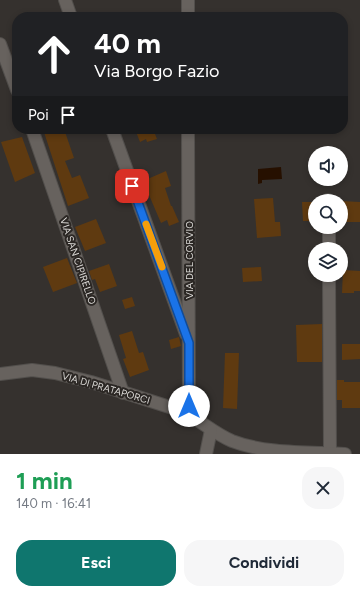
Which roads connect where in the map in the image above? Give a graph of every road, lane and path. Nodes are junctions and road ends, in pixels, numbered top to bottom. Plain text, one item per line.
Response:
1 (65, 0) edge
2 (188, 0) edge
3 (70, 12) edge
4 (188, 12) edge
5 (0, 44) edge
6 (12, 76) edge
7 (34, 134) edge
8 (114, 134) edge
9 (188, 134) edge
10 (329, 282) edge
11 (189, 343) junction
12 (0, 374) edge
13 (123, 393) junction
14 (189, 414) junction
15 (211, 430) junction
16 (330, 453) edge
17 (206, 454) edge
18 (345, 454) edge

1 - 3 street
2 - 4 street
5 - 6 street
7 - 13 street, VIA SAN CIPIRELLO
8 - 11 street
9 - 11 street, VIA DEL CORVIO
10 - 16 street
11 - 14 street, VIA DEL CORVIO
12 - 13 street, VIA DI PRATAPORCI
13 - 14 street, VIA DI PRATAPORCI
14 - 15 street, VIA DI PRATAPORCI
15 - 16 street, VIA DI PRATAPORCI
15 - 17 street
16 - 18 street, VIA DI PRATAPORCI

